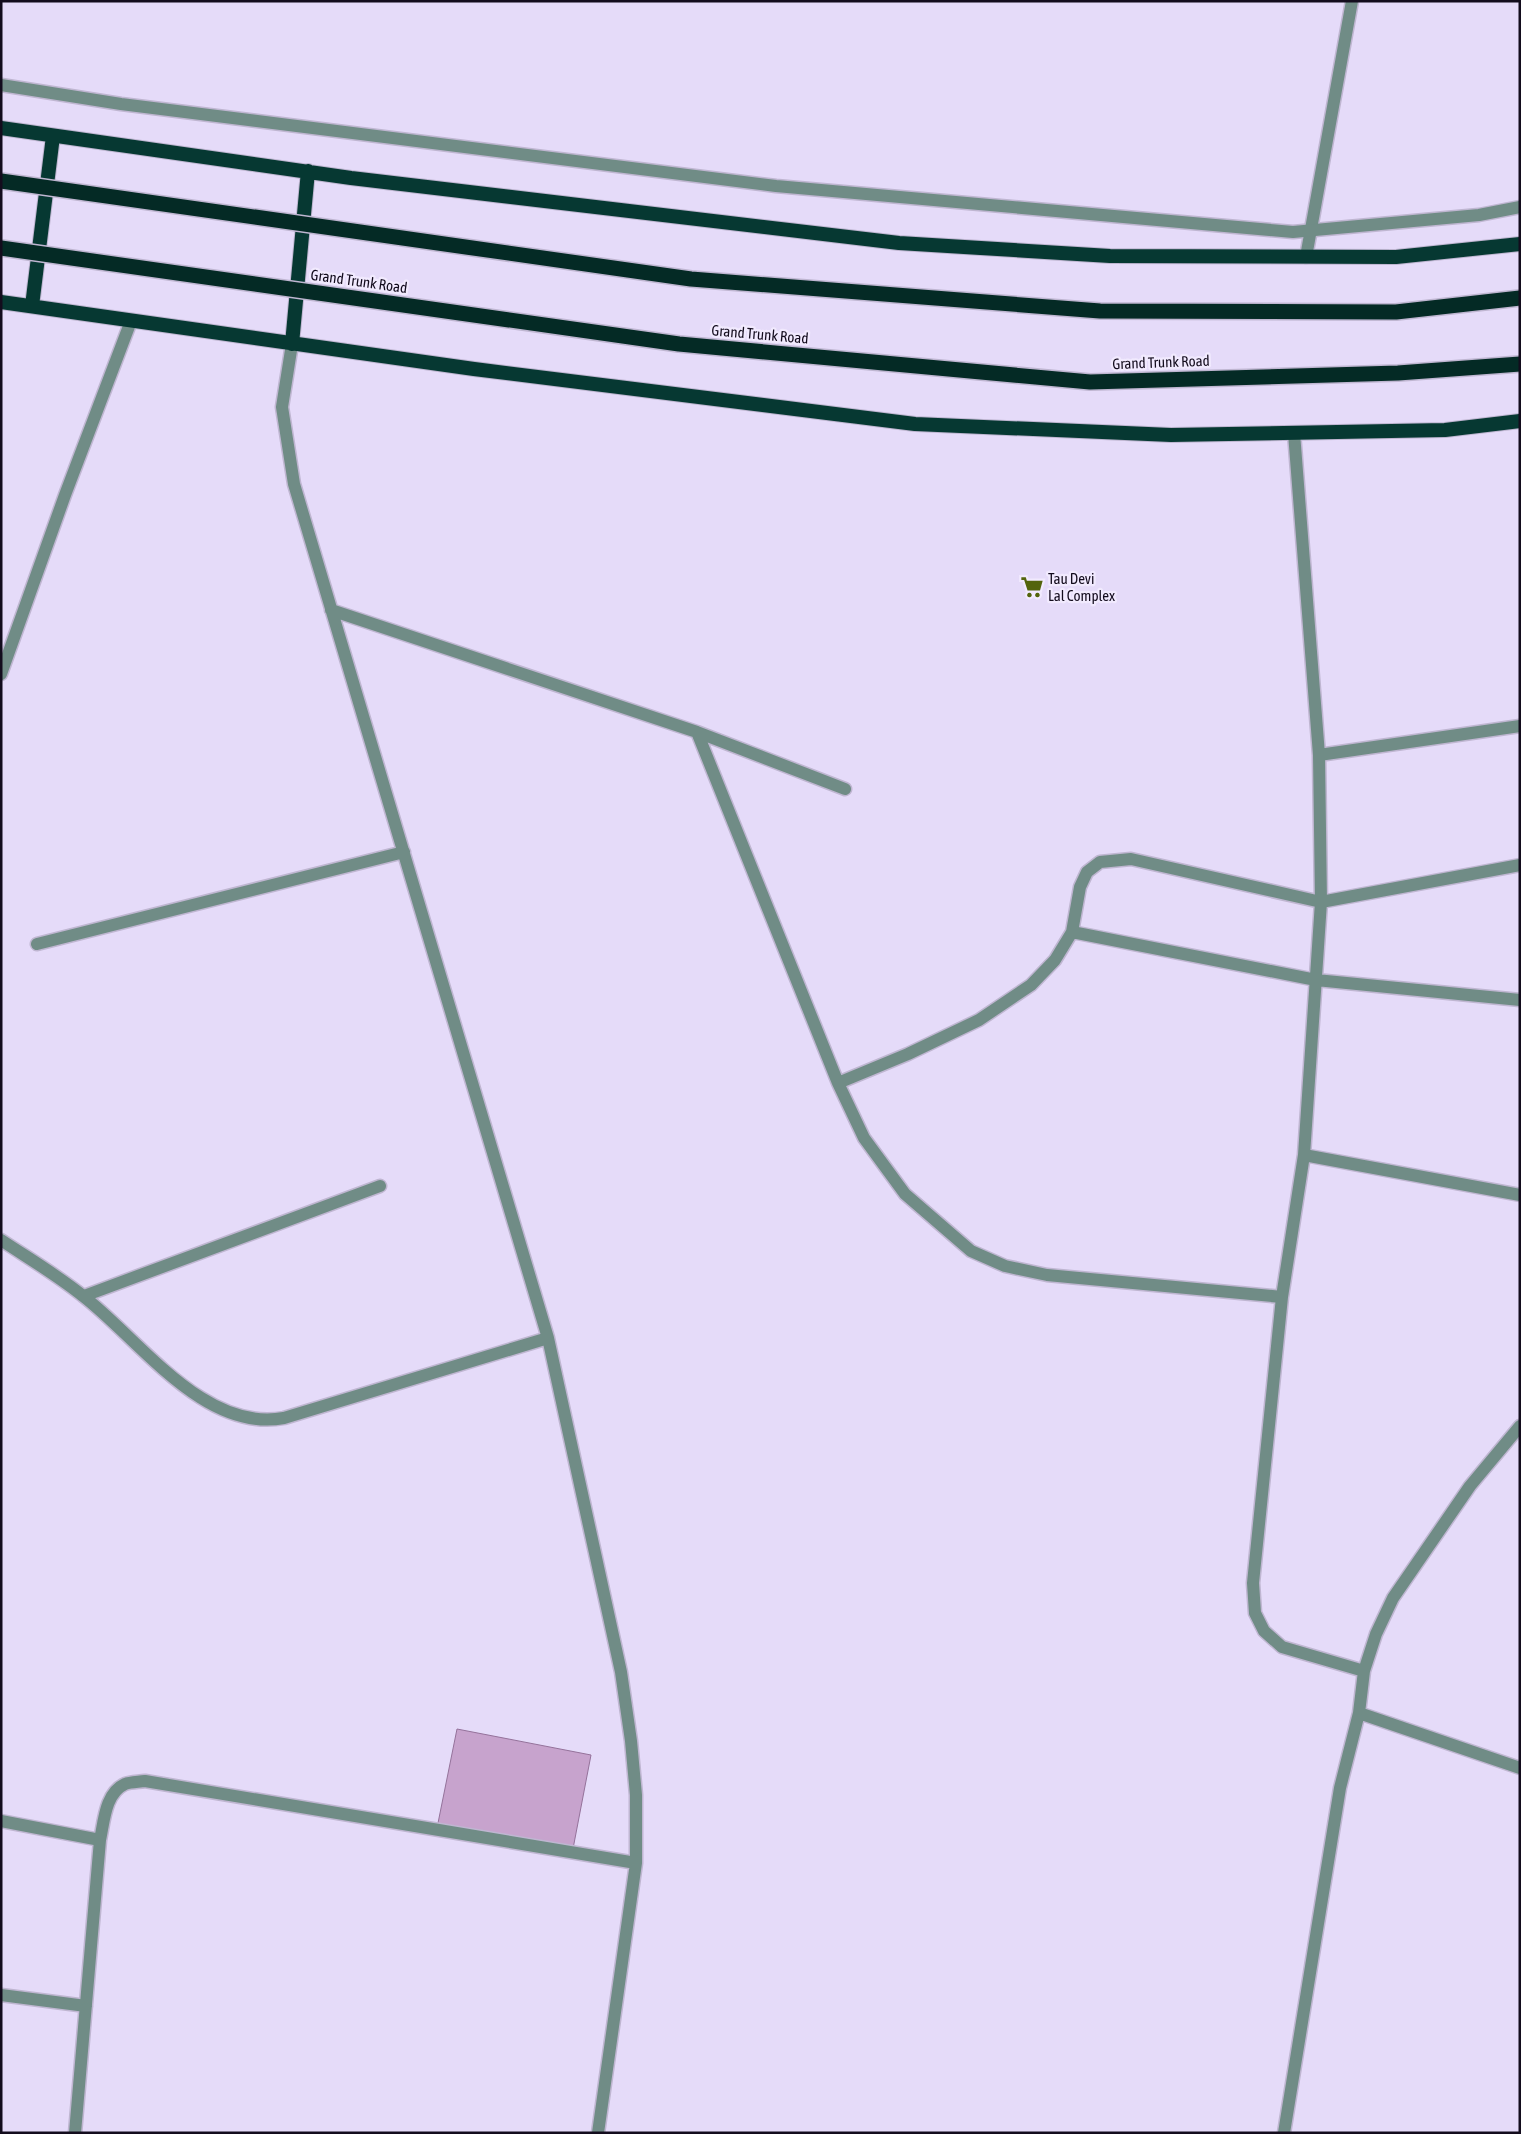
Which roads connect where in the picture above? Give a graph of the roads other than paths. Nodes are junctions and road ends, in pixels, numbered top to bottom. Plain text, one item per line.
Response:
1 (1352, 1) edge
2 (1, 85) edge
3 (1, 128) edge
4 (53, 136) junction
5 (308, 171) junction
6 (1, 182) edge
7 (1520, 207) edge
8 (1310, 231) junction
9 (1520, 244) edge
10 (1, 248) edge
11 (1306, 257) junction
12 (1520, 298) edge
13 (1, 302) edge
14 (32, 306) junction
15 (131, 320) junction
16 (292, 344) junction
17 (1520, 364) edge
18 (1520, 421) edge
19 (1294, 433) junction
20 (331, 610) junction
21 (1, 674) edge
22 (1520, 726) edge
23 (697, 732) junction
24 (1319, 754) junction
25 (845, 789) dead end
26 (404, 852) junction
27 (1520, 865) edge
28 (1321, 902) junction
29 (1072, 932) junction
30 (37, 944) dead end
31 (1316, 980) junction
32 (1520, 1000) edge
33 (838, 1082) junction
34 (1304, 1155) junction
35 (380, 1186) dead end
36 (1520, 1195) edge
37 (1, 1240) edge
38 (84, 1296) junction
39 (1282, 1297) junction
40 (548, 1338) junction
41 (1520, 1426) edge
42 (1364, 1671) junction
43 (1359, 1713) junction
44 (1520, 1768) edge
45 (1, 1821) edge
46 (100, 1840) junction
47 (636, 1863) junction
48 (1, 1995) edge
49 (86, 2006) junction
50 (75, 2133) edge
51 (598, 2133) edge
52 (1284, 2133) edge

1 - 8 street
2 - 8 street
3 - 4 highway
4 - 5 highway
4 - 14 highway
5 - 11 highway
5 - 16 highway
6 - 12 highway, bridge
7 - 8 street
8 - 11 street
9 - 11 highway
10 - 17 highway, Grand Trunk Road, bridge
13 - 14 highway
14 - 15 highway
15 - 16 highway
15 - 21 street
16 - 19 highway
16 - 20 street
18 - 19 highway
19 - 24 street
20 - 23 street
20 - 26 street
22 - 24 street
23 - 25 street
23 - 33 street
24 - 28 street
26 - 30 street
26 - 40 street
27 - 28 street
28 - 29 street
28 - 31 street
29 - 31 street
29 - 33 street
31 - 32 street
31 - 34 street
33 - 39 street
34 - 36 street
34 - 39 street
35 - 38 street
37 - 38 street
38 - 40 street
39 - 42 street
40 - 47 street
41 - 42 street
42 - 43 street
43 - 44 street
43 - 52 street
45 - 46 street
46 - 47 street
46 - 49 street
47 - 51 street
48 - 49 street
49 - 50 street

